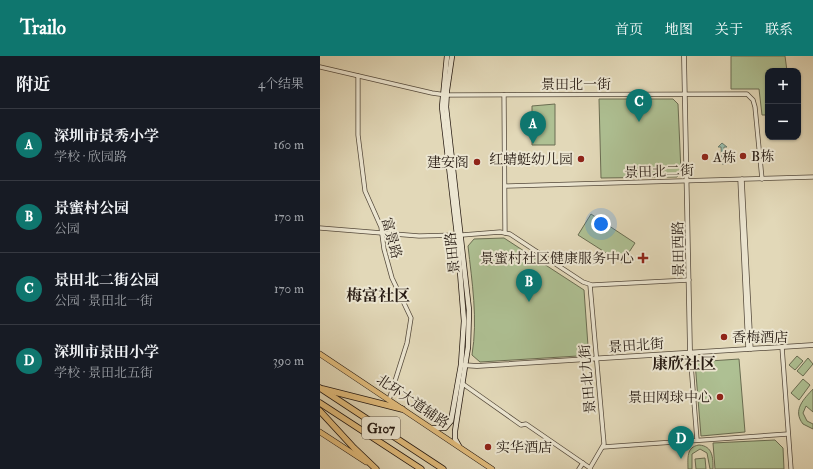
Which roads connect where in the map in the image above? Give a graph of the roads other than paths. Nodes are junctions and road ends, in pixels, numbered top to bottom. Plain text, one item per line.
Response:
1 (447, 56) edge
2 (452, 56) edge
3 (684, 56) edge
4 (320, 67) edge
5 (358, 76) junction
6 (444, 95) junction
7 (504, 95) junction
8 (685, 95) junction
9 (813, 177) edge
10 (762, 179) junction
11 (741, 180) junction
12 (687, 181) junction
13 (506, 186) junction
14 (320, 228) edge
15 (382, 233) junction
16 (505, 233) junction
17 (459, 235) junction
18 (689, 280) junction
19 (590, 285) junction
20 (813, 345) edge
21 (782, 347) junction
22 (750, 349) junction
23 (690, 352) junction
24 (320, 354) edge
25 (596, 359) junction
26 (463, 365) junction
27 (463, 384) junction
28 (320, 388) edge
29 (390, 400) junction
30 (320, 403) edge
31 (402, 409) junction
32 (320, 411) edge
33 (432, 428) junction
34 (320, 432) edge
35 (788, 434) junction
36 (697, 440) junction
37 (459, 446) junction
38 (603, 447) junction
39 (582, 463) junction
40 (377, 469) edge
41 (421, 469) edge
42 (443, 469) edge
43 (492, 469) edge
44 (579, 469) edge
45 (591, 469) edge
46 (790, 469) edge

1 - 6 main road, 景田路
2 - 6 main road, 景田路
3 - 8 street, 景田西路
4 - 5 street, 景田北一街
5 - 6 street, 景田北一街
5 - 15 street, 富景路
6 - 7 street, 景田北一街
6 - 17 main road, 景田路
7 - 8 street, 景田北一街
7 - 13 street
8 - 10 street, 景田北一街
8 - 12 street, 景田西路
9 - 10 street, 景田北二街
10 - 11 street, 景田北二街
11 - 12 street, 景田北二街
11 - 22 street
12 - 13 street, 景田北二街
12 - 18 street, 景田西路
13 - 16 street
14 - 15 street
15 - 17 street
15 - 29 street, 富景路
16 - 17 street
16 - 19 street
17 - 26 main road, 景田路
18 - 19 street
18 - 23 street, 景田西路
19 - 25 street, 景田北九街
20 - 21 street, 景田北街
21 - 22 street, 景田北街
21 - 35 street
22 - 23 street, 景田北街
23 - 25 street, 景田北街
23 - 36 street, 景田西路
24 - 29 main road, 北环大道辅路
25 - 26 street, 景田北街
25 - 38 street, 景田北九街
26 - 27 main road, 景田路
26 - 33 main road, 景田路
27 - 37 main road, 景田路
27 - 39 street
28 - 31 highway
28 - 42 highway, G107
29 - 31 main road, 北环大道辅路
30 - 41 highway, G107
31 - 33 main road, 北环大道辅路
32 - 40 highway
33 - 37 main road, 北环大道辅路
34 - 40 main road
35 - 36 street
35 - 46 street
36 - 38 street
37 - 43 main road, 北环大道辅路
38 - 45 street
39 - 44 street
39 - 45 street

